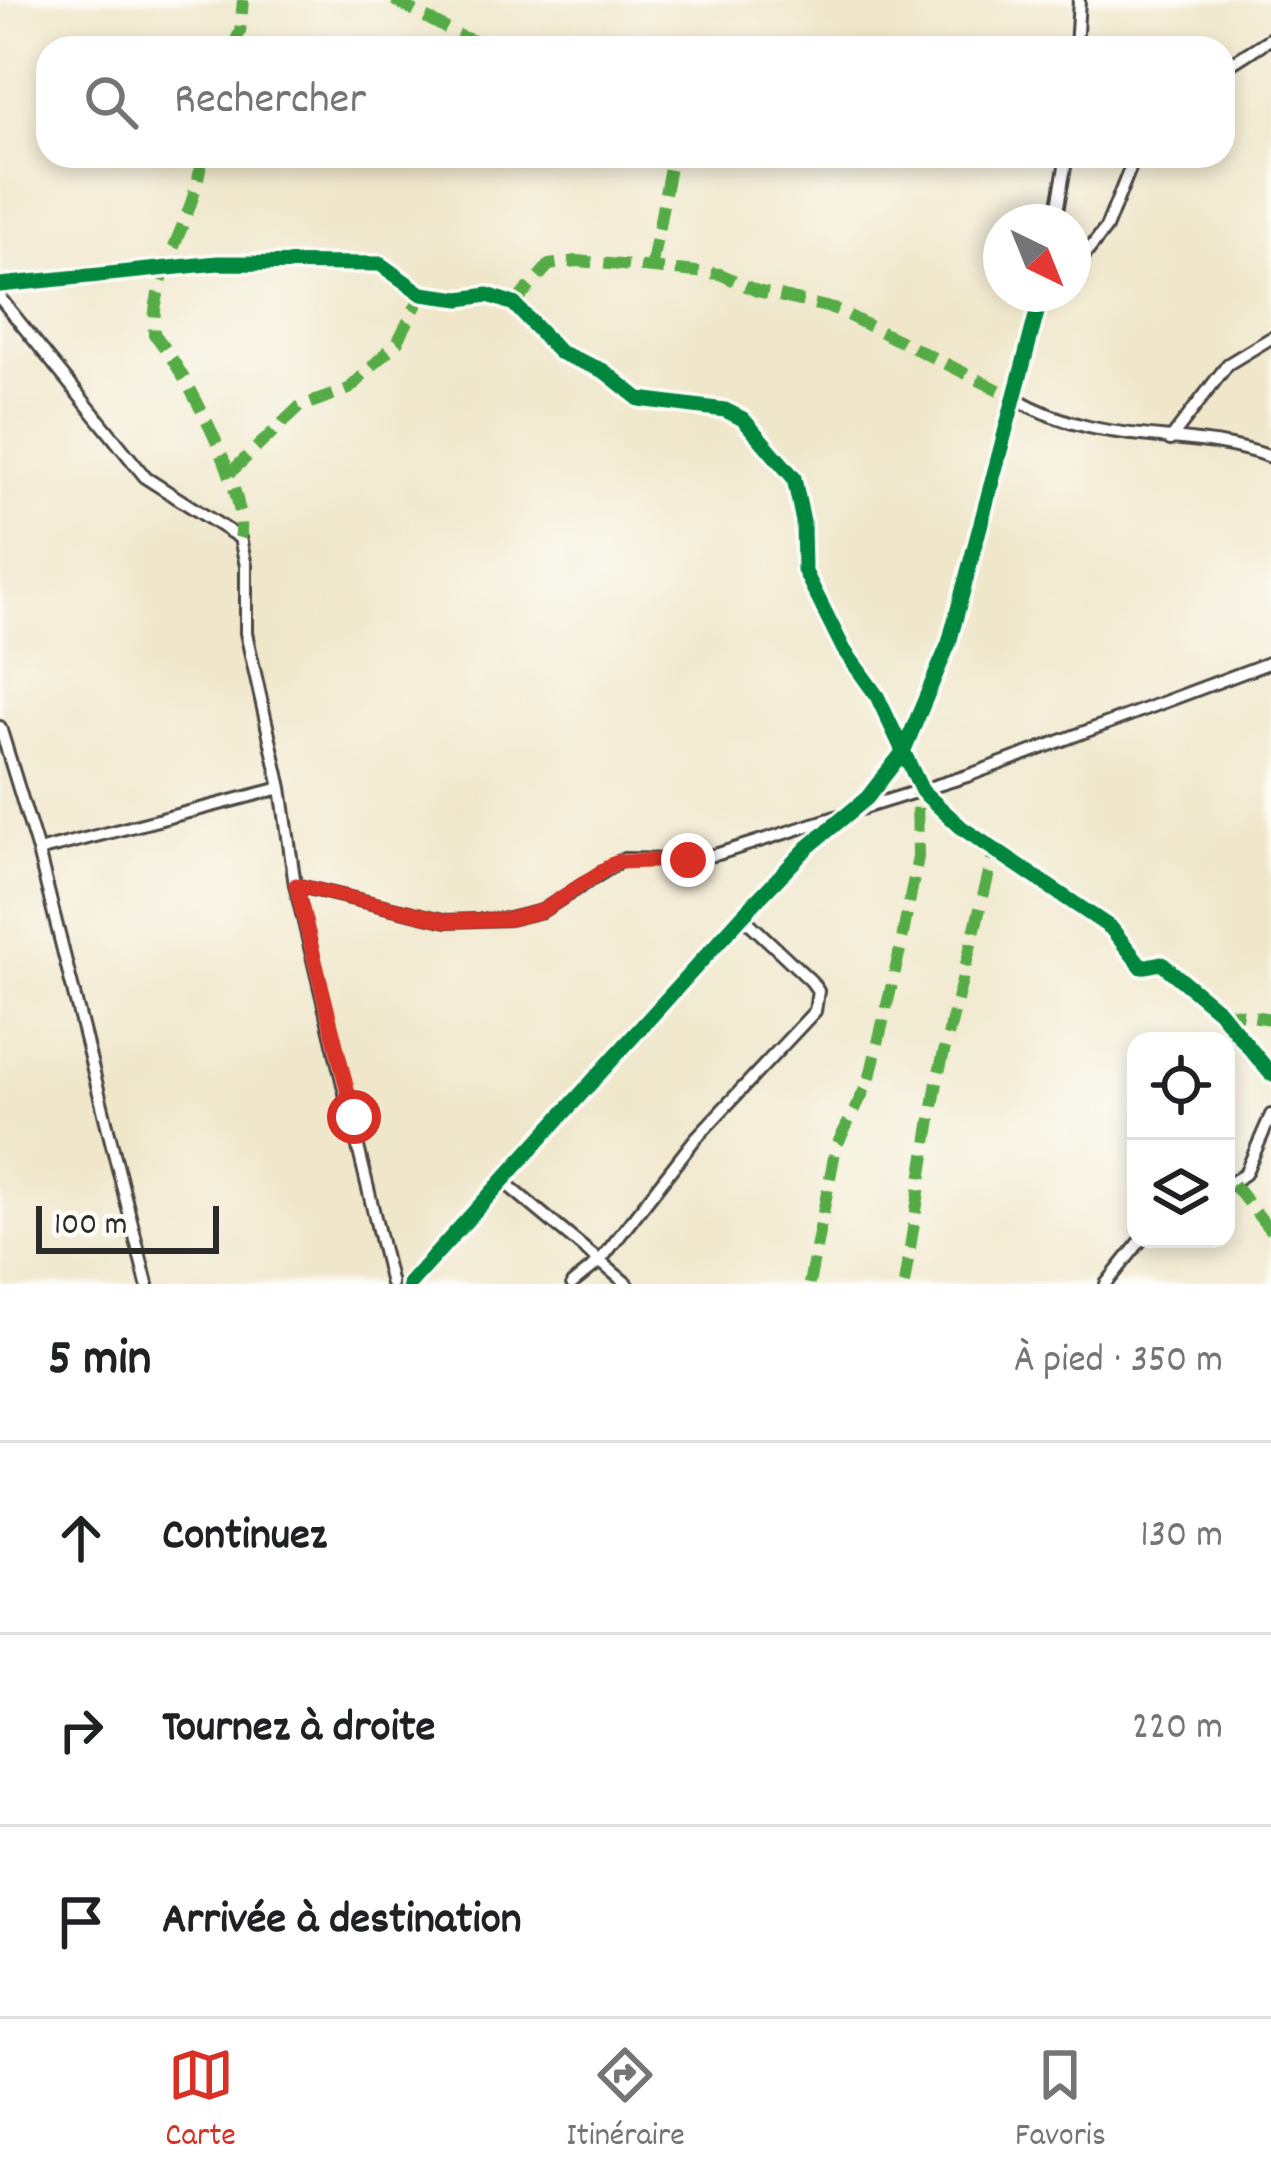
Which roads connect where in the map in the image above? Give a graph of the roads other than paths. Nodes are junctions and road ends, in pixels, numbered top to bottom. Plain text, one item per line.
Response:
1 (1079, 0) edge
2 (1077, 36) edge
3 (1271, 38) edge
4 (1235, 61) edge
5 (1065, 168) edge
6 (1130, 168) edge
7 (1058, 204) edge
8 (1091, 247) edge
9 (0, 285) edge
10 (0, 298) edge
11 (1037, 312) edge
12 (1271, 338) edge
13 (1013, 398) junction
14 (1170, 440) junction
15 (1271, 458) edge
16 (1271, 662) edge
17 (0, 727) edge
18 (903, 752) junction
19 (281, 788) junction
20 (922, 791) junction
21 (849, 813) junction
22 (38, 850) junction
23 (296, 885) junction
24 (742, 916) junction
25 (1271, 1074) edge
26 (1271, 1115) edge
27 (1235, 1180) edge
28 (504, 1181) junction
29 (1135, 1248) edge
30 (600, 1261) junction
31 (147, 1284) edge
32 (392, 1284) edge
33 (409, 1284) edge
34 (572, 1284) edge
35 (627, 1284) edge
36 (1106, 1284) edge

1 - 2 street
3 - 4 street
5 - 7 street
6 - 8 street
9 - 18 street
10 - 19 street
11 - 13 street
12 - 14 street
13 - 14 street
13 - 18 street
14 - 15 street
16 - 20 street
17 - 22 street
18 - 20 street
18 - 21 street
19 - 22 street
19 - 23 street
20 - 21 street
20 - 25 street
21 - 23 street
21 - 24 street
22 - 31 street
23 - 32 street
24 - 28 street
24 - 30 street
26 - 27 street
28 - 30 street
28 - 33 street
29 - 36 street
30 - 34 street
30 - 35 street

